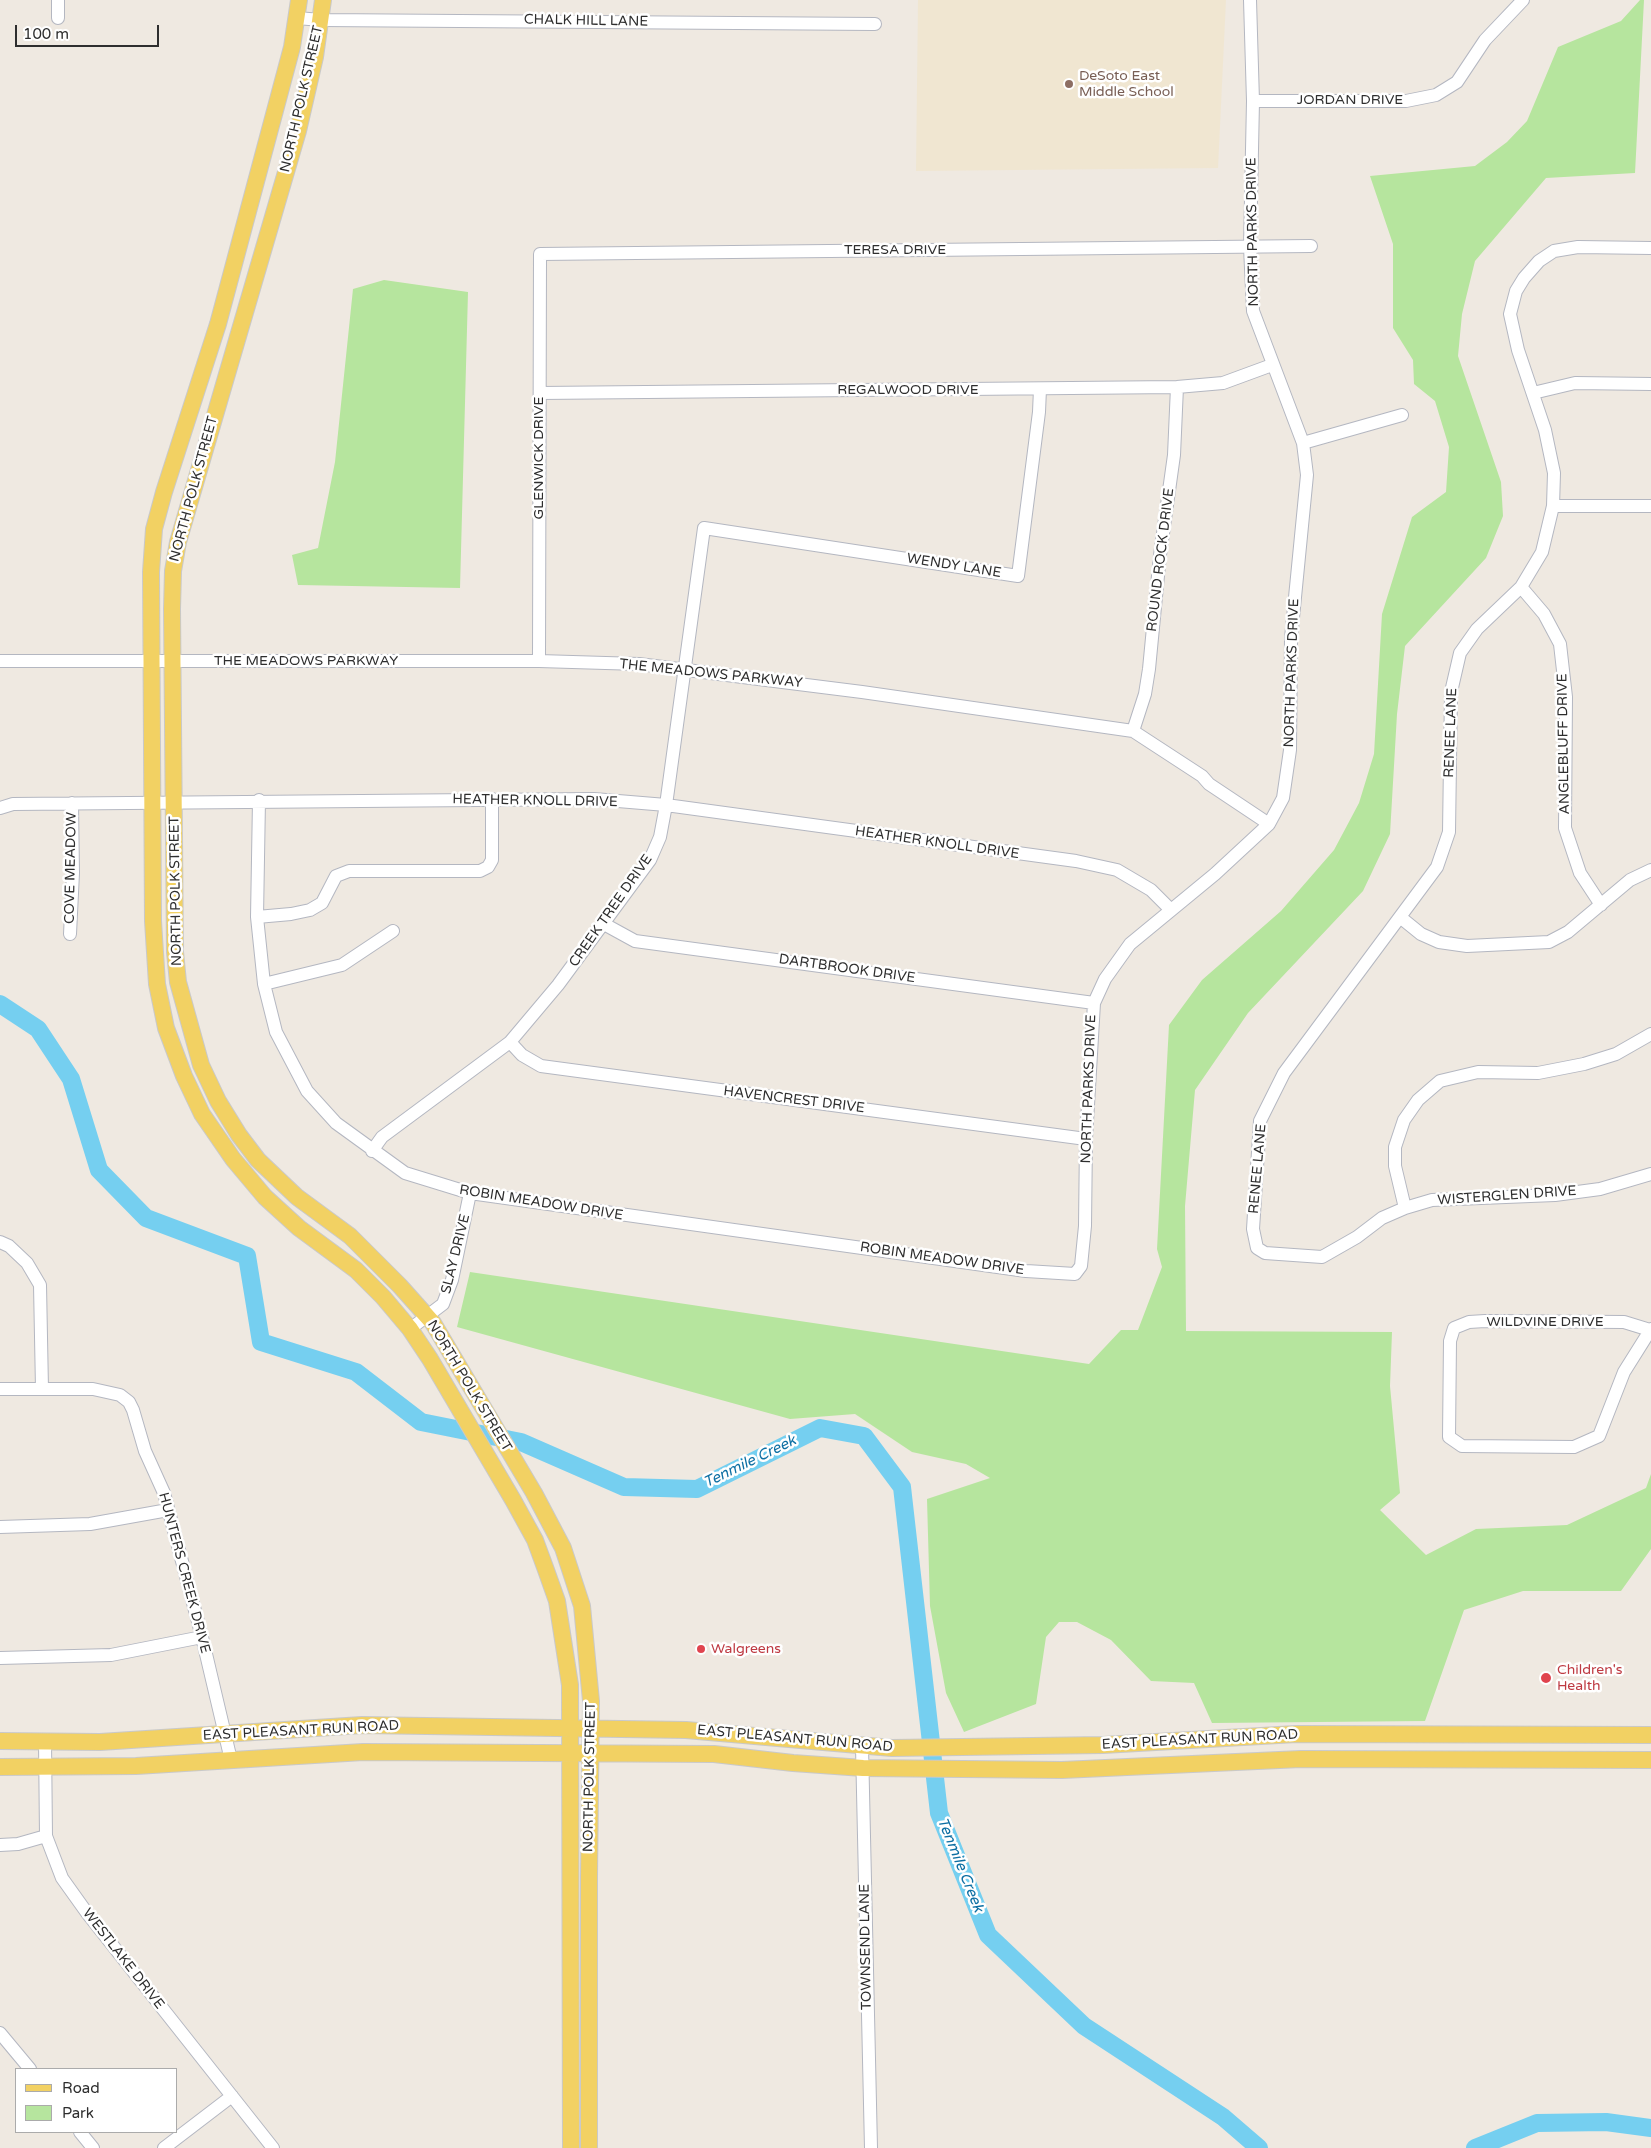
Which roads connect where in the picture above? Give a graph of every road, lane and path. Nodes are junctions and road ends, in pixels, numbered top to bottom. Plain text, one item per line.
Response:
1 (58, 0) edge
2 (299, 0) edge
3 (323, 0) edge
4 (1250, 0) edge
5 (1523, 0) edge
6 (58, 18) dead end
7 (296, 18) junction
8 (321, 20) junction
9 (876, 24) dead end
10 (1253, 101) junction
11 (1311, 246) dead end
12 (1250, 247) junction
13 (1651, 248) edge
14 (540, 254) joint
15 (218, 324) junction
16 (238, 329) junction
17 (1272, 365) junction
18 (1651, 384) edge
19 (1177, 387) junction
20 (1040, 389) junction
21 (540, 393) junction
22 (1533, 393) junction
23 (1402, 415) dead end
24 (1303, 443) junction
25 (1553, 506) junction
26 (1651, 506) edge
27 (704, 528) joint
28 (1521, 587) junction
29 (152, 660) junction
30 (172, 660) junction
31 (0, 661) edge
32 (539, 661) junction
33 (683, 669) junction
34 (1133, 731) junction
35 (492, 799) junction
36 (259, 800) junction
37 (153, 802) junction
38 (174, 802) junction
39 (72, 803) junction
40 (666, 805) junction
41 (0, 808) edge
42 (1269, 824) junction
43 (1651, 870) edge
44 (1601, 905) junction
45 (1171, 910) junction
46 (257, 916) junction
47 (1400, 917) junction
48 (604, 924) junction
49 (393, 931) dead end
50 (70, 934) dead end
51 (264, 984) junction
52 (1094, 1003) junction
53 (1651, 1034) edge
54 (510, 1042) junction
55 (1086, 1139) junction
56 (372, 1151) junction
57 (1651, 1174) edge
58 (470, 1193) junction
59 (1405, 1208) junction
60 (0, 1242) edge
61 (1257, 1248) joint
62 (1075, 1274) joint
63 (427, 1316) junction
64 (410, 1329) junction
65 (1651, 1329) edge
66 (0, 1389) edge
67 (42, 1389) junction
68 (168, 1510) junction
69 (0, 1527) edge
70 (202, 1637) junction
71 (0, 1658) edge
72 (362, 1726) junction
73 (571, 1728) junction
74 (591, 1728) junction
75 (713, 1732) junction
76 (226, 1735) junction
77 (1651, 1735) edge
78 (1440, 1736) junction
79 (0, 1741) edge
80 (45, 1741) junction
81 (1174, 1741) junction
82 (862, 1747) junction
83 (363, 1752) junction
84 (570, 1754) junction
85 (590, 1754) junction
86 (714, 1754) junction
87 (1440, 1759) junction
88 (231, 1760) junction
89 (1651, 1760) edge
90 (1176, 1766) junction
91 (0, 1767) edge
92 (44, 1767) junction
93 (863, 1768) junction
94 (46, 1836) junction
95 (0, 1845) edge
96 (588, 1876) junction
97 (570, 1877) junction
98 (0, 2033) edge
99 (29, 2068) edge
100 (589, 2084) junction
101 (571, 2085) junction
102 (232, 2096) junction
103 (81, 2133) edge
104 (93, 2148) edge
105 (164, 2148) edge
106 (273, 2148) edge
107 (571, 2148) edge
108 (590, 2148) edge
109 (871, 2148) edge

1 - 6 street
2 - 7 main road, NORTH POLK STREET
3 - 8 main road, NORTH POLK STREET
4 - 10 street, NORTH PARKS DRIVE
5 - 10 street, JORDAN DRIVE
7 - 8 street, CHALK HILL LANE
7 - 15 main road, NORTH POLK STREET
8 - 9 street, CHALK HILL LANE
8 - 16 main road, NORTH POLK STREET
10 - 12 street, NORTH PARKS DRIVE
11 - 12 street, TERESA DRIVE
12 - 14 street, TERESA DRIVE
12 - 17 street, NORTH PARKS DRIVE
13 - 22 street, RENEE LANE
14 - 21 street, GLENWICK DRIVE
15 - 16 main road
15 - 29 main road, NORTH POLK STREET
16 - 30 main road, NORTH POLK STREET
17 - 19 street, REGALWOOD DRIVE
17 - 24 street, NORTH PARKS DRIVE
18 - 22 street
19 - 20 street, REGALWOOD DRIVE
19 - 34 street, ROUND ROCK DRIVE
20 - 21 street, REGALWOOD DRIVE
20 - 27 street, WENDY LANE
21 - 32 street, GLENWICK DRIVE
22 - 25 street, RENEE LANE
23 - 24 street
24 - 42 street, NORTH PARKS DRIVE
25 - 26 street
25 - 28 street, RENEE LANE
27 - 33 street, CREEK TREE DRIVE
28 - 44 street, ANGLEBLUFF DRIVE
28 - 47 street, RENEE LANE
29 - 30 street, THE MEADOWS PARKWAY
29 - 31 street, THE MEADOWS PARKWAY
29 - 37 main road, NORTH POLK STREET
30 - 32 street, THE MEADOWS PARKWAY
30 - 38 main road, NORTH POLK STREET
32 - 33 street, THE MEADOWS PARKWAY
33 - 34 street, THE MEADOWS PARKWAY
33 - 40 street, CREEK TREE DRIVE
34 - 42 street, THE MEADOWS PARKWAY
35 - 36 street, HEATHER KNOLL DRIVE
35 - 40 street, HEATHER KNOLL DRIVE
35 - 46 street
36 - 38 street, HEATHER KNOLL DRIVE
36 - 46 street, ROBIN MEADOW DRIVE
37 - 38 street, HEATHER KNOLL DRIVE
37 - 39 street, HEATHER KNOLL DRIVE
37 - 64 main road, NORTH POLK STREET
38 - 63 main road, NORTH POLK STREET
39 - 41 street, HEATHER KNOLL DRIVE
39 - 50 street, COVE MEADOW
40 - 45 street, HEATHER KNOLL DRIVE
40 - 48 street, CREEK TREE DRIVE
42 - 45 street, NORTH PARKS DRIVE
43 - 44 street
44 - 47 street
45 - 52 street, NORTH PARKS DRIVE
46 - 51 street, ROBIN MEADOW DRIVE
47 - 61 street, RENEE LANE
48 - 52 street, DARTBROOK DRIVE
48 - 54 street, CREEK TREE DRIVE
49 - 51 street
51 - 56 street, ROBIN MEADOW DRIVE
52 - 55 street, NORTH PARKS DRIVE
53 - 59 street
54 - 55 street, HAVENCREST DRIVE
54 - 56 street, CREEK TREE DRIVE
55 - 62 street, NORTH PARKS DRIVE
56 - 58 street, ROBIN MEADOW DRIVE
57 - 59 street, WISTERGLEN DRIVE
58 - 62 street, ROBIN MEADOW DRIVE
58 - 63 street, SLAY DRIVE
59 - 61 street, WISTERGLEN DRIVE
60 - 67 street
63 - 64 street, SLAY DRIVE
63 - 74 main road, NORTH POLK STREET
64 - 73 main road, NORTH POLK STREET
65 - 65 street, WILDVINE DRIVE
66 - 67 street, HUNTERS CREEK DRIVE
67 - 68 street, HUNTERS CREEK DRIVE
68 - 69 street
68 - 70 street, HUNTERS CREEK DRIVE
70 - 71 street
70 - 76 street, HUNTERS CREEK DRIVE
72 - 73 main road, EAST PLEASANT RUN ROAD
72 - 76 main road, EAST PLEASANT RUN ROAD
72 - 83 main road
73 - 74 main road, EAST PLEASANT RUN ROAD
73 - 84 main road, NORTH POLK STREET
74 - 75 main road, EAST PLEASANT RUN ROAD
74 - 85 main road, NORTH POLK STREET
75 - 82 main road, EAST PLEASANT RUN ROAD
75 - 86 main road
76 - 80 main road, EAST PLEASANT RUN ROAD
76 - 88 street, HUNTERS CREEK DRIVE
77 - 78 main road, EAST PLEASANT RUN ROAD
78 - 81 main road, EAST PLEASANT RUN ROAD
78 - 87 main road
79 - 80 main road, EAST PLEASANT RUN ROAD
80 - 92 street, WESTLAKE DRIVE
81 - 82 main road, EAST PLEASANT RUN ROAD
81 - 90 main road
82 - 93 street, TOWNSEND LANE
83 - 84 main road, EAST PLEASANT RUN ROAD
83 - 88 main road, EAST PLEASANT RUN ROAD
84 - 85 main road, EAST PLEASANT RUN ROAD
84 - 97 main road, NORTH POLK STREET
85 - 86 main road, EAST PLEASANT RUN ROAD
85 - 96 main road, NORTH POLK STREET
86 - 93 main road, EAST PLEASANT RUN ROAD
87 - 89 main road, EAST PLEASANT RUN ROAD
87 - 90 main road, EAST PLEASANT RUN ROAD
88 - 92 main road, EAST PLEASANT RUN ROAD
90 - 93 main road, EAST PLEASANT RUN ROAD
91 - 92 main road, EAST PLEASANT RUN ROAD
92 - 94 street, WESTLAKE DRIVE
93 - 109 street, TOWNSEND LANE
94 - 95 street
94 - 102 street, WESTLAKE DRIVE
96 - 97 main road
96 - 100 main road, NORTH POLK STREET
97 - 101 main road, NORTH POLK STREET
98 - 99 street
100 - 101 main road
100 - 108 main road, NORTH POLK STREET
101 - 107 main road, NORTH POLK STREET
102 - 105 street
102 - 106 street, WESTLAKE DRIVE
103 - 104 street

